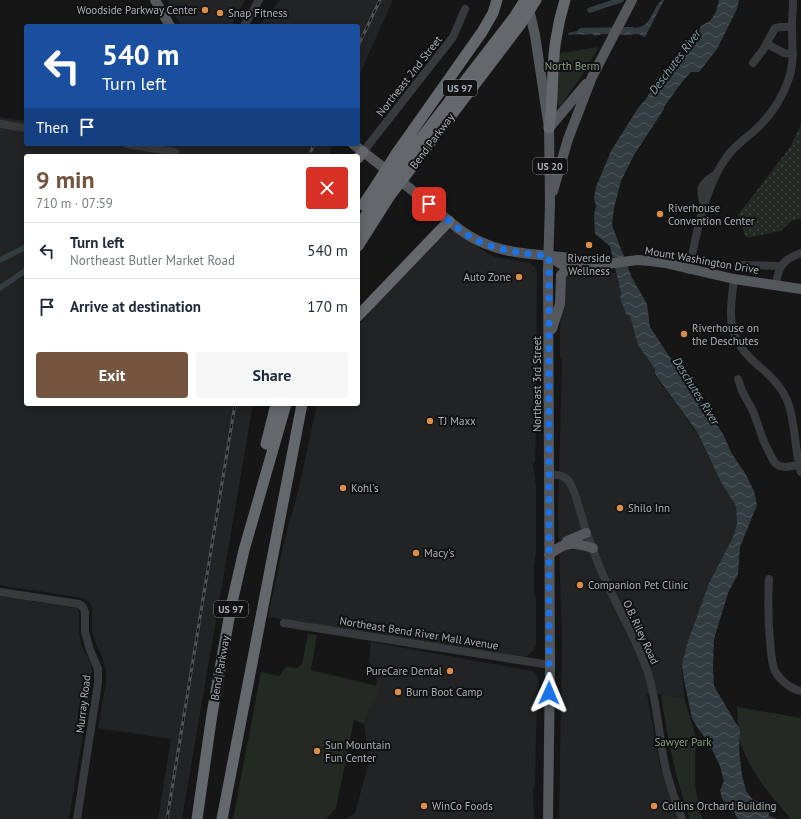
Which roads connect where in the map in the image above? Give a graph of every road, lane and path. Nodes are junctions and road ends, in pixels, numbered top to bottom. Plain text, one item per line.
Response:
1 (155, 0) edge
2 (259, 0) edge
3 (497, 0) edge
4 (526, 0) edge
5 (536, 0) edge
6 (565, 0) edge
7 (793, 0) edge
8 (632, 1) edge
9 (465, 9) dead end
10 (518, 21) junction
11 (169, 24) edge
12 (245, 24) edge
13 (792, 27) junction
14 (767, 44) junction
15 (793, 54) junction
16 (753, 63) dead end
17 (592, 76) junction
18 (0, 124) edge
19 (24, 128) edge
20 (549, 128) junction
21 (139, 146) edge
22 (354, 146) edge
23 (175, 152) dead end
24 (361, 155) edge
25 (404, 161) junction
26 (384, 189) junction
27 (550, 203) junction
28 (360, 212) edge
29 (449, 221) junction
30 (360, 224) edge
31 (360, 242) edge
32 (801, 253) edge
33 (549, 256) junction
34 (599, 265) junction
35 (739, 265) dead end
36 (575, 266) junction
37 (780, 266) junction
38 (689, 270) junction
39 (734, 279) junction
40 (776, 285) junction
41 (801, 289) edge
42 (360, 314) edge
43 (549, 338) junction
44 (738, 379) dead end
45 (276, 406) edge
46 (285, 406) edge
47 (302, 406) edge
48 (309, 406) edge
49 (800, 468) edge
50 (549, 474) junction
51 (277, 533) junction
52 (586, 533) junction
53 (559, 546) junction
54 (593, 548) junction
55 (244, 550) junction
56 (550, 554) junction
57 (769, 579) dead end
58 (0, 592) edge
59 (284, 623) dead end
60 (550, 665) junction
61 (801, 691) edge
62 (77, 819) edge
63 (197, 819) edge
64 (222, 819) edge
65 (548, 819) edge
66 (682, 819) edge

1 - 11 main road
2 - 12 street
3 - 25 highway
4 - 10 highway, Bend Parkway / US 97
4 - 20 main road, Northeast 3rd Street / US 20
5 - 10 highway, Bend Parkway / US 97, bridge
6 - 20 highway
7 - 13 street
8 - 17 main road
9 - 24 street, Northeast 2nd Street
10 - 25 highway, Bend Parkway / US 97
13 - 14 street
13 - 15 street
14 - 15 street
14 - 16 street
15 - 38 street
17 - 20 main road
17 - 27 main road
18 - 19 street
20 - 27 main road, Northeast 3rd Street / US 20
21 - 23 street
22 - 24 main road
24 - 29 main road
25 - 26 highway, Bend Parkway / US 97, bridge
25 - 26 highway, bridge
26 - 28 highway
26 - 30 highway, Bend Parkway / US 97
26 - 31 highway, Bend Parkway / US 97
27 - 33 main road, Northeast 3rd Street / US 20
29 - 33 main road
29 - 42 highway
32 - 37 street
33 - 34 main road, Mount Washington Drive
33 - 36 main road, Mount Washington Drive
33 - 43 main road, Northeast 3rd Street / US 20
34 - 36 main road, Mount Washington Drive
34 - 38 main road, Mount Washington Drive
35 - 37 street
36 - 43 main road
37 - 40 street
38 - 39 main road, Mount Washington Drive
39 - 40 main road, Mount Washington Drive
39 - 49 street
40 - 41 main road, Mount Washington Drive
43 - 50 main road, Northeast 3rd Street / US 20
44 - 49 street
45 - 55 highway
46 - 55 highway, Bend Parkway / US 97
47 - 51 highway, US 97
48 - 51 highway
50 - 52 street, O.B. Riley Road
50 - 56 main road, Northeast 3rd Street / US 20
51 - 64 highway, US 97
52 - 53 main road
52 - 54 street, O.B. Riley Road
53 - 54 main road
53 - 56 main road
54 - 66 street, O.B. Riley Road
55 - 63 highway, Bend Parkway / US 97
56 - 60 main road, Northeast 3rd Street / US 20
57 - 61 street
58 - 62 street, Murray Road
59 - 60 street, Northeast Bend River Mall Avenue
60 - 65 main road, Northeast 3rd Street / US 20

